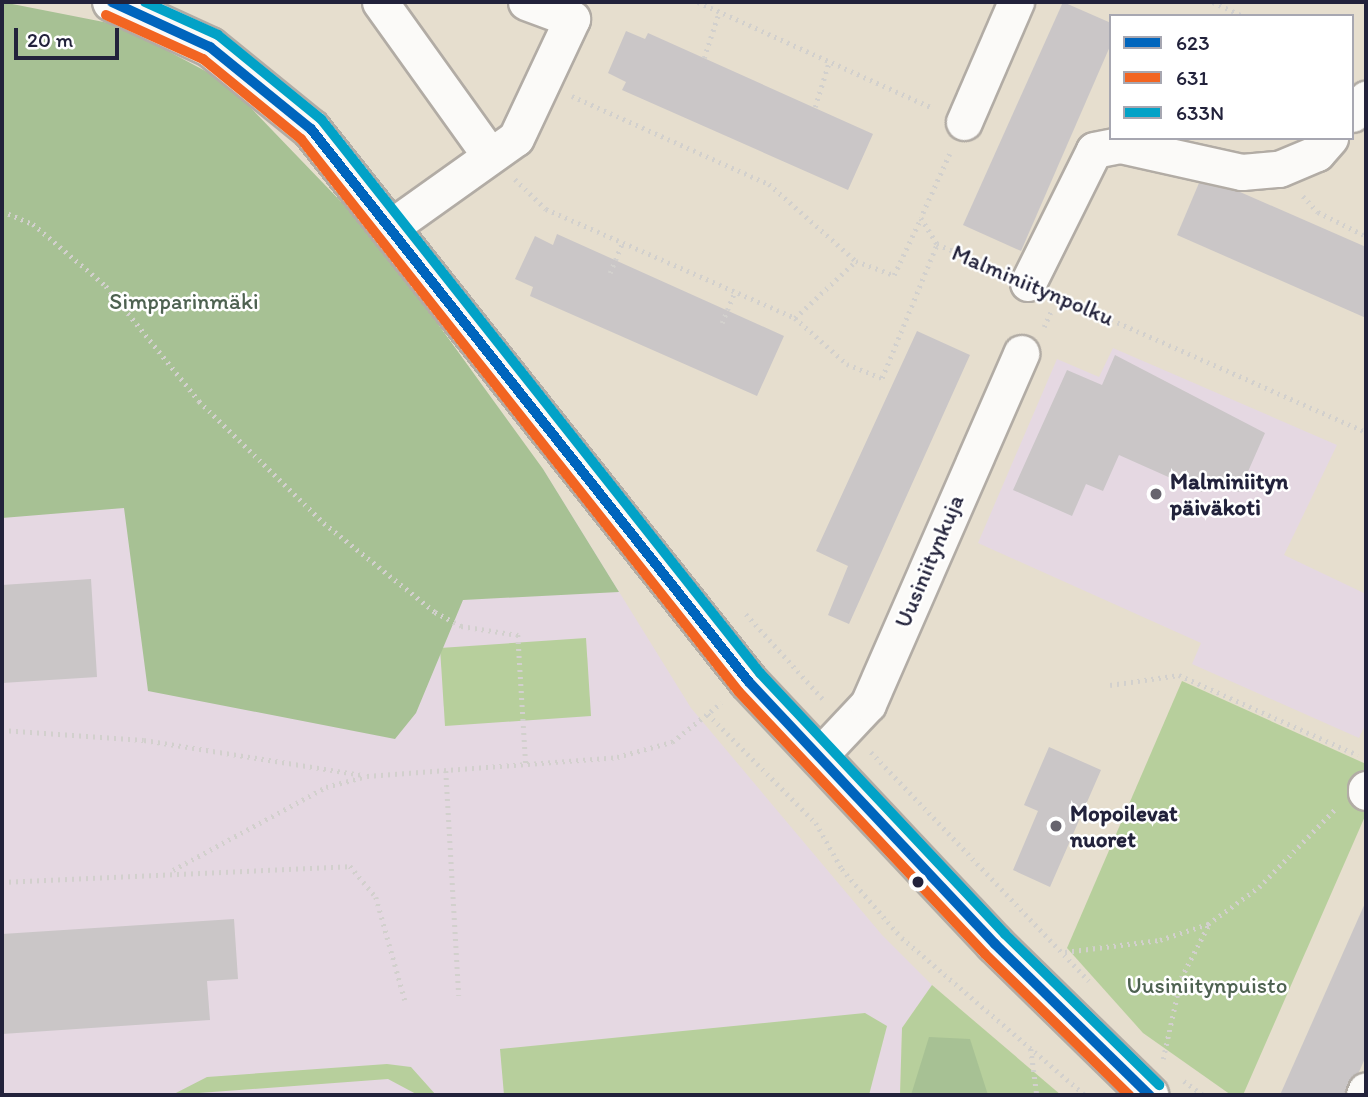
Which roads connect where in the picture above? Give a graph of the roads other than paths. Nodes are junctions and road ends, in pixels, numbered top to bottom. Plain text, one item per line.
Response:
1 (112, 2) edge
2 (380, 2) edge
3 (526, 2) edge
4 (1016, 2) edge
5 (1366, 99) edge
6 (1354, 112) edge
7 (964, 122) road end
8 (1328, 140) edge
9 (489, 154) junction
10 (391, 227) junction
11 (1028, 283) road end
12 (1021, 353) dead end
13 (819, 756) junction
14 (1156, 1079) edge
15 (1366, 1090) edge
16 (1363, 1095) edge

1 - 10 main road
2 - 9 street
3 - 9 street
4 - 7 street
5 - 6 street
8 - 11 street
9 - 10 street
10 - 13 main road
12 - 13 street, Uusiniitynkuja
13 - 14 main road
15 - 16 street

